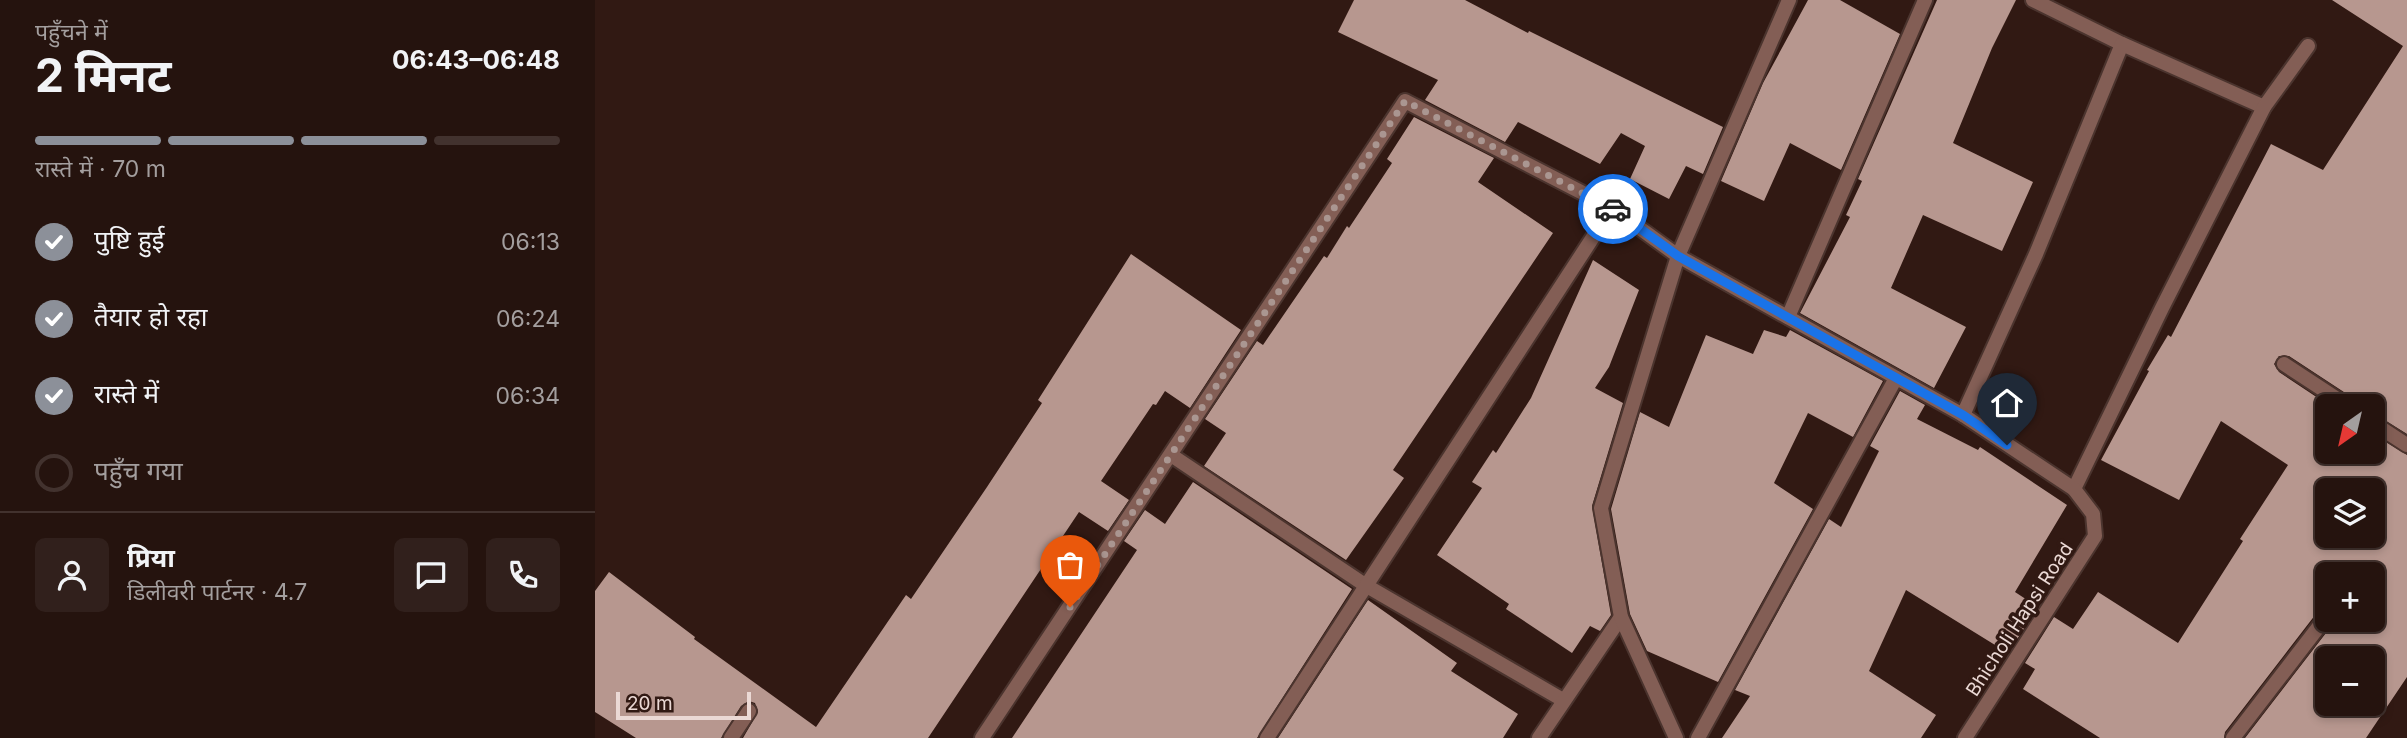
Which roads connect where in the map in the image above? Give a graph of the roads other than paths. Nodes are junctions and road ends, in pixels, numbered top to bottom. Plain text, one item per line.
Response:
1 (1789, 0) edge
2 (1925, 0) edge
3 (2033, 0) edge
4 (2122, 44) junction
5 (2308, 46) dead end
6 (2264, 107) junction
7 (1612, 208) junction
8 (1678, 256) junction
9 (1788, 317) junction
10 (2284, 364) dead end
11 (1896, 378) junction
12 (2330, 394) edge
13 (1963, 415) junction
14 (2385, 431) edge
15 (2407, 445) edge
16 (1171, 455) junction
17 (2074, 489) junction
18 (1365, 585) junction
19 (1621, 617) junction
20 (2315, 632) edge
21 (1563, 700) junction
22 (749, 712) dead end
23 (731, 738) edge
24 (982, 738) edge
25 (1266, 738) edge
26 (1539, 738) edge
27 (1676, 738) edge
28 (1698, 738) edge
29 (1965, 738) edge
30 (2233, 738) edge

1 - 8 street
2 - 9 street
3 - 4 street
4 - 6 street
4 - 13 street
5 - 6 street
6 - 17 street
7 - 8 street, Bhicholi Hapsi Road
7 - 16 street, Bhicholi Hapsi Road
7 - 18 street
8 - 9 street, Bhicholi Hapsi Road
8 - 19 street
9 - 11 street, Bhicholi Hapsi Road
10 - 12 street
11 - 13 street, Bhicholi Hapsi Road
11 - 28 street
13 - 17 street, Bhicholi Hapsi Road
14 - 15 street
16 - 18 street
16 - 24 street
17 - 29 street, Bhicholi Hapsi Road
18 - 21 street
18 - 25 street
19 - 21 street
19 - 27 street
20 - 30 street
21 - 26 street
22 - 23 street

